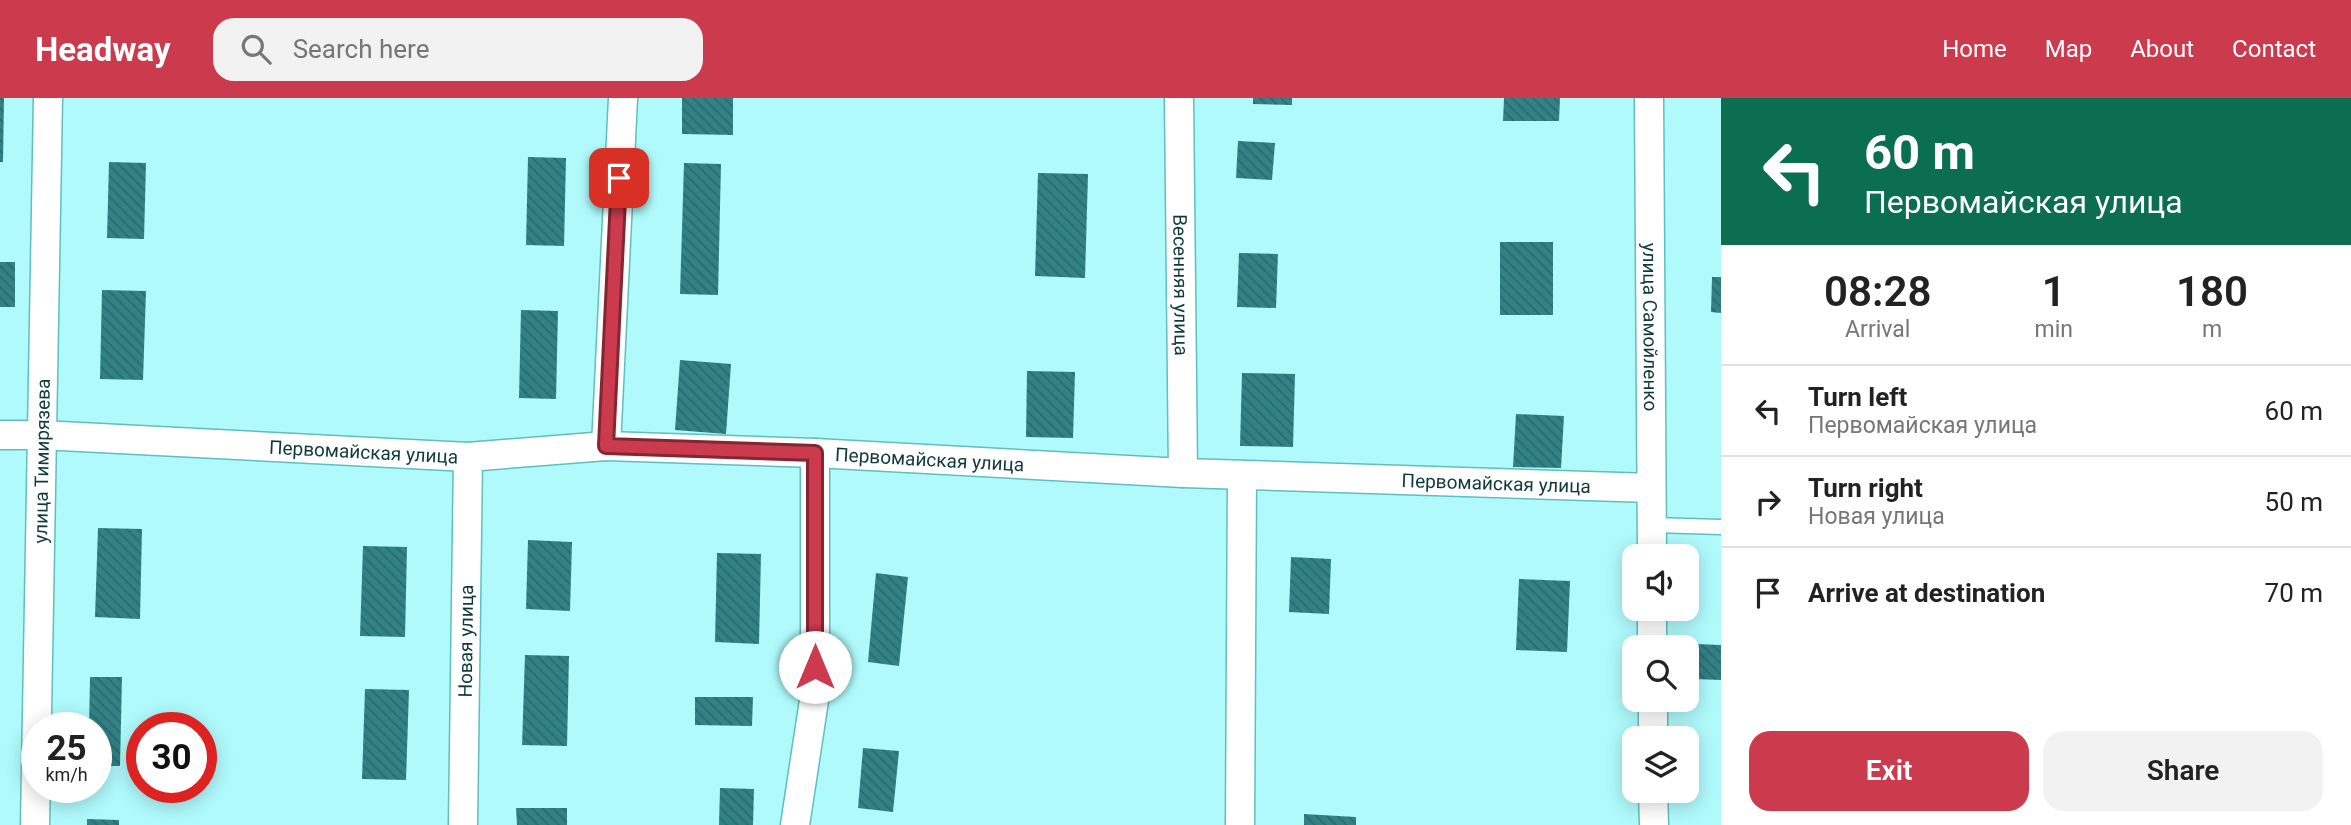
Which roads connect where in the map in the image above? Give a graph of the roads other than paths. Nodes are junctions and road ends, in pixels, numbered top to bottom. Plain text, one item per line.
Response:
1 (48, 98) edge
2 (623, 98) edge
3 (1180, 98) edge
4 (1649, 98) edge
5 (0, 435) edge
6 (41, 435) junction
7 (606, 446) junction
8 (815, 453) junction
9 (468, 457) junction
10 (1183, 473) junction
11 (1242, 475) junction
12 (1651, 488) junction
13 (1652, 525) junction
14 (1721, 527) edge
15 (1652, 544) edge
16 (1653, 803) edge
17 (35, 825) edge
18 (463, 825) edge
19 (795, 825) edge
20 (1240, 825) edge
21 (1654, 825) edge

1 - 6 street, улица Тимирязева
2 - 7 street
3 - 10 street, Весенняя улица
4 - 12 street, улица Самойленко
5 - 6 street, Первомайская улица
6 - 9 street, Первомайская улица
6 - 17 street, улица Тимирязева
7 - 8 street, Первомайская улица
7 - 9 street, Первомайская улица
8 - 10 street, Первомайская улица
8 - 19 street
9 - 18 street, Новая улица
10 - 11 street, Первомайская улица
11 - 12 street, Первомайская улица
11 - 20 street
12 - 13 street, улица Самойленко
13 - 14 lane
13 - 15 street, улица Самойленко
16 - 21 street

